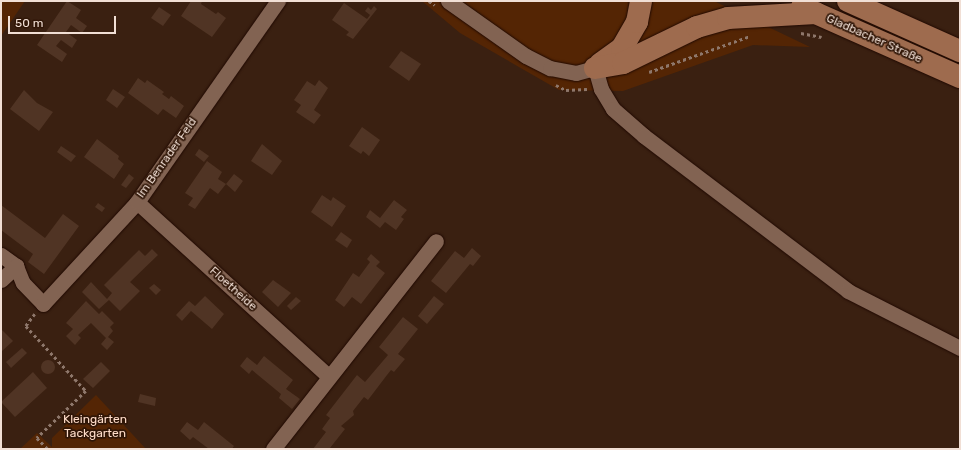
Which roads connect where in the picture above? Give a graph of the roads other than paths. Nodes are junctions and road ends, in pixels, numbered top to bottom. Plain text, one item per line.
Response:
1 (278, 1) edge
2 (641, 1) edge
3 (788, 1) edge
4 (848, 1) edge
5 (445, 6) edge
6 (816, 12) junction
7 (960, 51) edge
8 (595, 68) junction
9 (960, 77) edge
10 (137, 202) junction
11 (436, 241) dead end
12 (1, 255) edge
13 (16, 266) junction
14 (1, 280) edge
15 (960, 348) edge
16 (328, 376) junction
17 (273, 449) edge

1 - 10 street, Im Benrader Feld
2 - 8 main road
3 - 6 main road, Gladbacher Straße
4 - 7 main road, Gladbacher Straße
5 - 8 street
6 - 8 main road
6 - 9 main road, Gladbacher Straße
8 - 15 street
10 - 13 street, Im Benrader Feld
10 - 16 street, Floetheide
11 - 16 street
12 - 13 street
13 - 14 street
16 - 17 street

